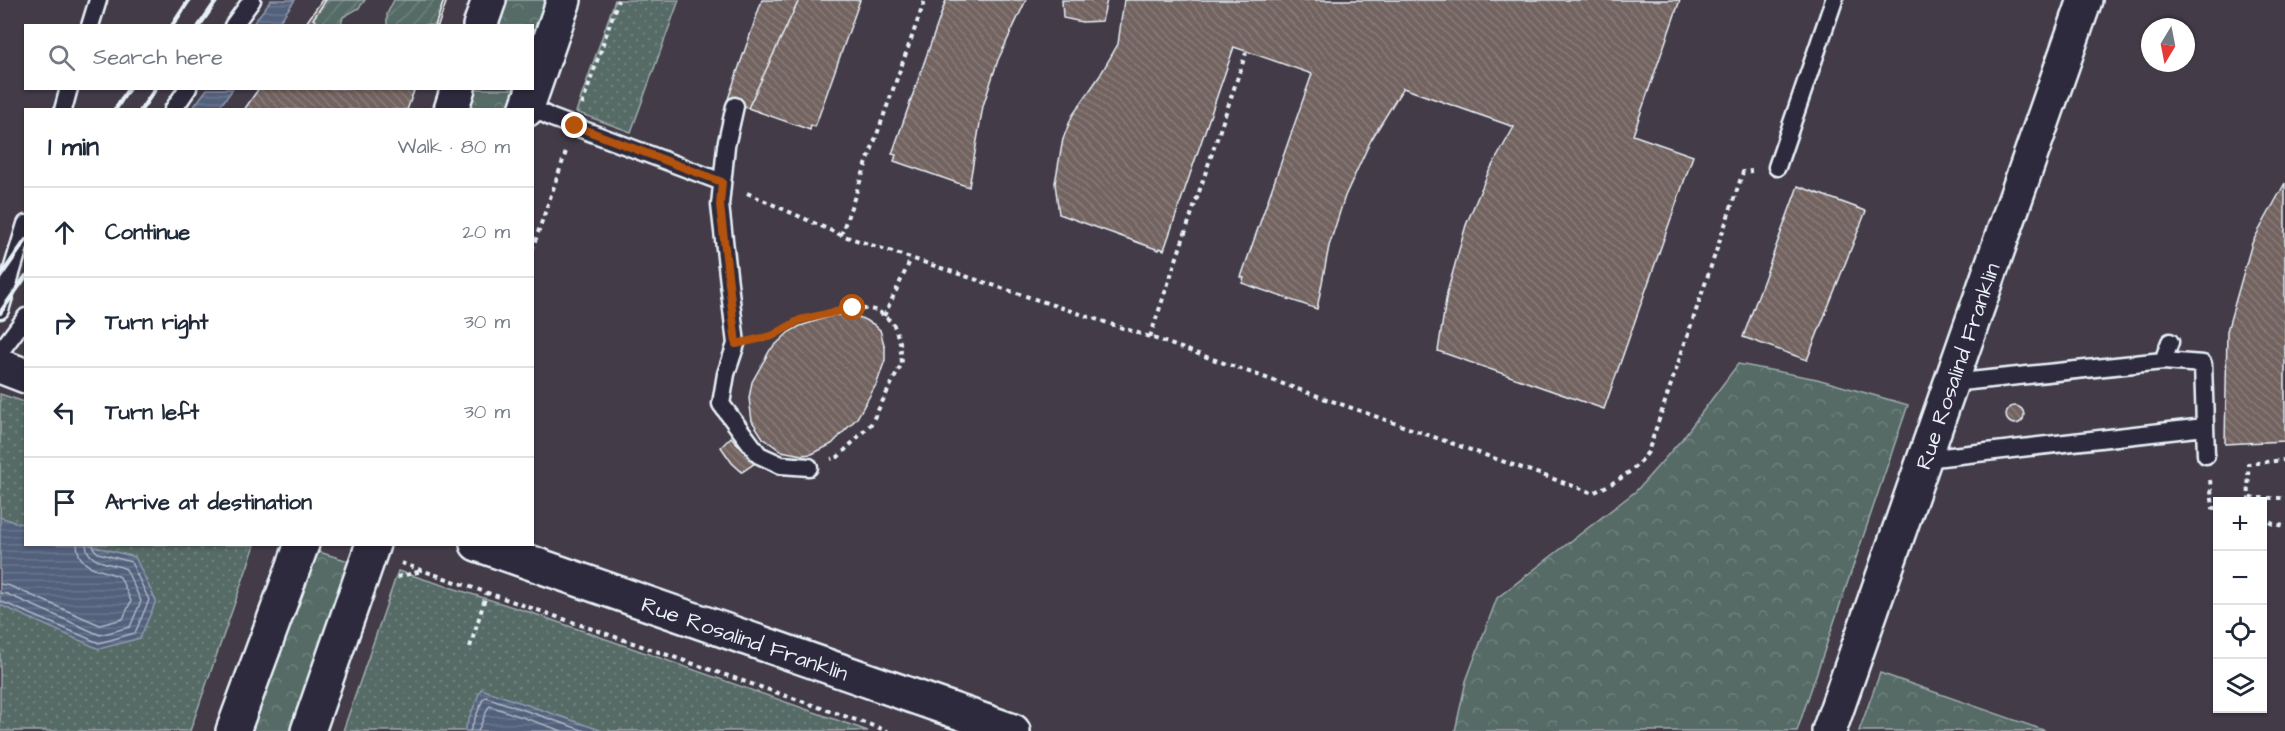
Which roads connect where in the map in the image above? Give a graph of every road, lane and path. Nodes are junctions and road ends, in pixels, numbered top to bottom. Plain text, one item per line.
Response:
1 (98, 0) edge
2 (252, 0) edge
3 (489, 0) edge
4 (564, 0) edge
5 (925, 0) edge
6 (1834, 0) edge
7 (2085, 0) edge
8 (91, 24) edge
9 (234, 24) edge
10 (481, 24) edge
11 (1246, 53) dead end
12 (534, 84) edge
13 (68, 90) edge
14 (187, 90) edge
15 (457, 90) edge
16 (532, 90) edge
17 (735, 106) dead end
18 (526, 107) edge
19 (64, 108) edge
20 (174, 108) edge
21 (452, 108) edge
22 (534, 110) edge
23 (1777, 167) joint
24 (722, 182) junction
25 (24, 231) edge
26 (841, 235) junction
27 (911, 259) junction
28 (0, 310) edge
29 (884, 316) junction
30 (24, 319) edge
31 (1150, 337) junction
32 (2170, 342) dead end
33 (736, 344) junction
34 (0, 352) edge
35 (2163, 362) junction
36 (0, 366) edge
37 (24, 375) edge
38 (1951, 383) junction
39 (2196, 428) dead end
40 (2206, 455) joint
41 (1925, 459) junction
42 (2285, 460) edge
43 (809, 467) joint
44 (2249, 497) edge
45 (2285, 498) edge
46 (2267, 499) edge
47 (2213, 508) edge
48 (2267, 521) edge
49 (2285, 526) edge
50 (301, 546) edge
51 (373, 546) edge
52 (483, 546) edge
53 (424, 571) dead end
54 (487, 592) junction
55 (470, 647) dead end
56 (233, 731) edge
57 (308, 731) edge
58 (888, 731) edge
59 (1013, 731) edge
60 (1829, 731) edge

1 - 8 lane
2 - 9 lane
3 - 10 street
4 - 12 street
5 - 26 path
6 - 23 lane
7 - 38 street, Rue Rosalind Franklin
11 - 31 path
13 - 19 lane
14 - 20 lane
15 - 21 street
16 - 18 street
17 - 24 lane
22 - 24 lane
23 - 31 path
24 - 26 path
24 - 33 lane
25 - 28 lane
26 - 27 path
27 - 29 path
27 - 31 path
29 - 33 path
29 - 43 path
30 - 34 lane
32 - 35 lane
33 - 43 lane
35 - 38 lane
35 - 40 lane
36 - 37 street
38 - 41 street, Rue Rosalind Franklin
39 - 41 lane
40 - 47 path
41 - 60 street, Rue Rosalind Franklin
42 - 44 path
45 - 46 path
48 - 49 path
50 - 56 street
51 - 57 street
52 - 59 street, Rue Rosalind Franklin
53 - 54 path
54 - 55 path
54 - 58 path

